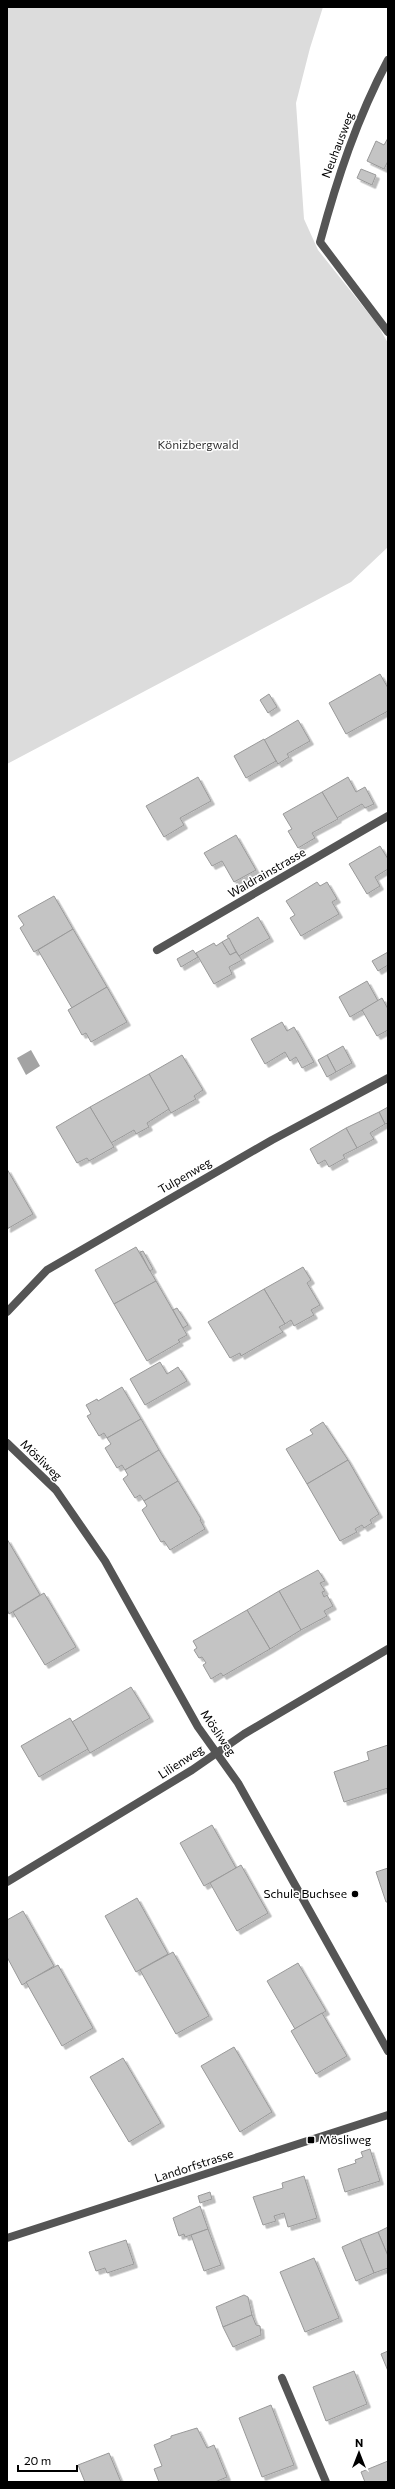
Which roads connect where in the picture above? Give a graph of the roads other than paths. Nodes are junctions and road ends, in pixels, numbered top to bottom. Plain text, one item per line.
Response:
1 (388, 60) edge
2 (388, 332) edge
3 (388, 816) edge
4 (157, 950) dead end
5 (388, 1078) edge
6 (7, 1312) edge
7 (7, 1443) edge
8 (388, 1649) edge
9 (215, 1754) junction
10 (7, 1882) edge
11 (388, 2051) edge
12 (388, 2115) edge
13 (7, 2238) edge
14 (282, 2378) dead end
15 (326, 2482) edge

1 - 2 street, Neuhausweg
3 - 4 street, Waldrainstrasse
5 - 6 street, Tulpenweg
7 - 9 street, Mösliweg
8 - 9 street, Lilienweg
9 - 10 street, Lilienweg
9 - 11 street, Mösliweg
12 - 13 street, Landorfstrasse
14 - 15 street

